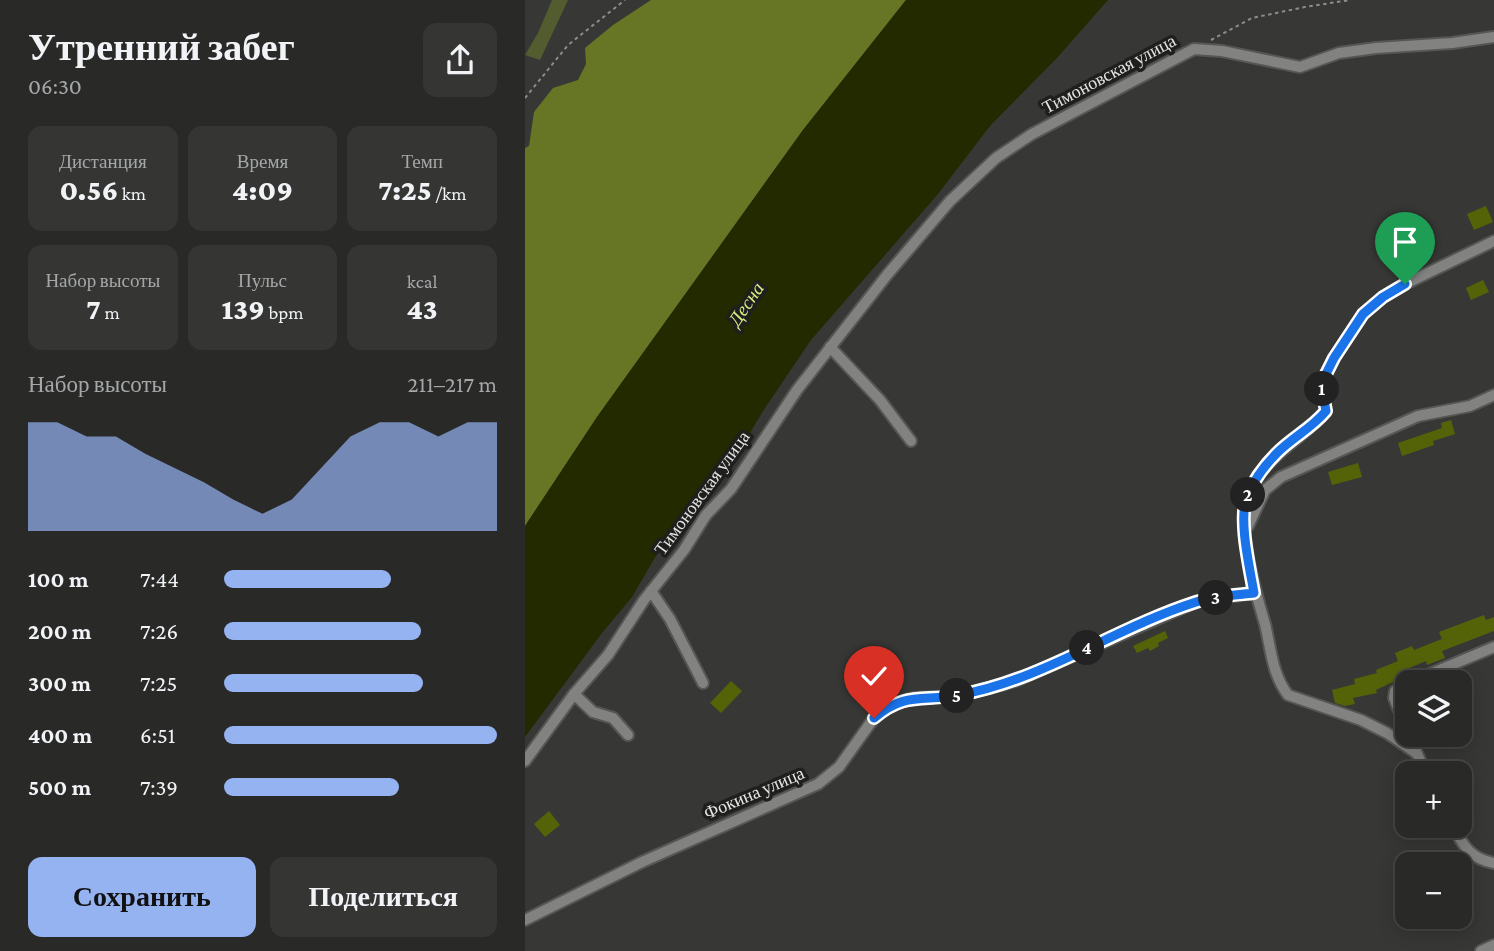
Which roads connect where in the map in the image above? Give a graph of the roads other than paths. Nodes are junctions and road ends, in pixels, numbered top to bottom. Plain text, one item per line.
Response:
1 (1494, 37) edge
2 (1494, 241) edge
3 (830, 347) junction
4 (1494, 395) edge
5 (911, 441) dead end
6 (1245, 535) junction
7 (651, 591) junction
8 (1254, 593) junction
9 (1494, 647) edge
10 (1440, 670) edge
11 (703, 683) dead end
12 (574, 694) junction
13 (628, 735) dead end
14 (1414, 747) edge
15 (1416, 753) junction
16 (525, 761) edge
17 (1420, 761) edge
18 (1459, 838) edge
19 (1494, 863) edge
20 (525, 920) edge
21 (1494, 945) edge
22 (1481, 951) edge

1 - 3 street, Тимоновская улица
2 - 6 street
3 - 5 street
3 - 7 street, Тимоновская улица
4 - 6 street
6 - 8 street
7 - 11 street
7 - 12 street, Тимоновская улица
8 - 15 street
8 - 20 street, Фокина улица
9 - 10 street
12 - 13 street
12 - 16 street, Тимоновская улица
14 - 15 street
15 - 17 street
18 - 19 street
21 - 22 street

